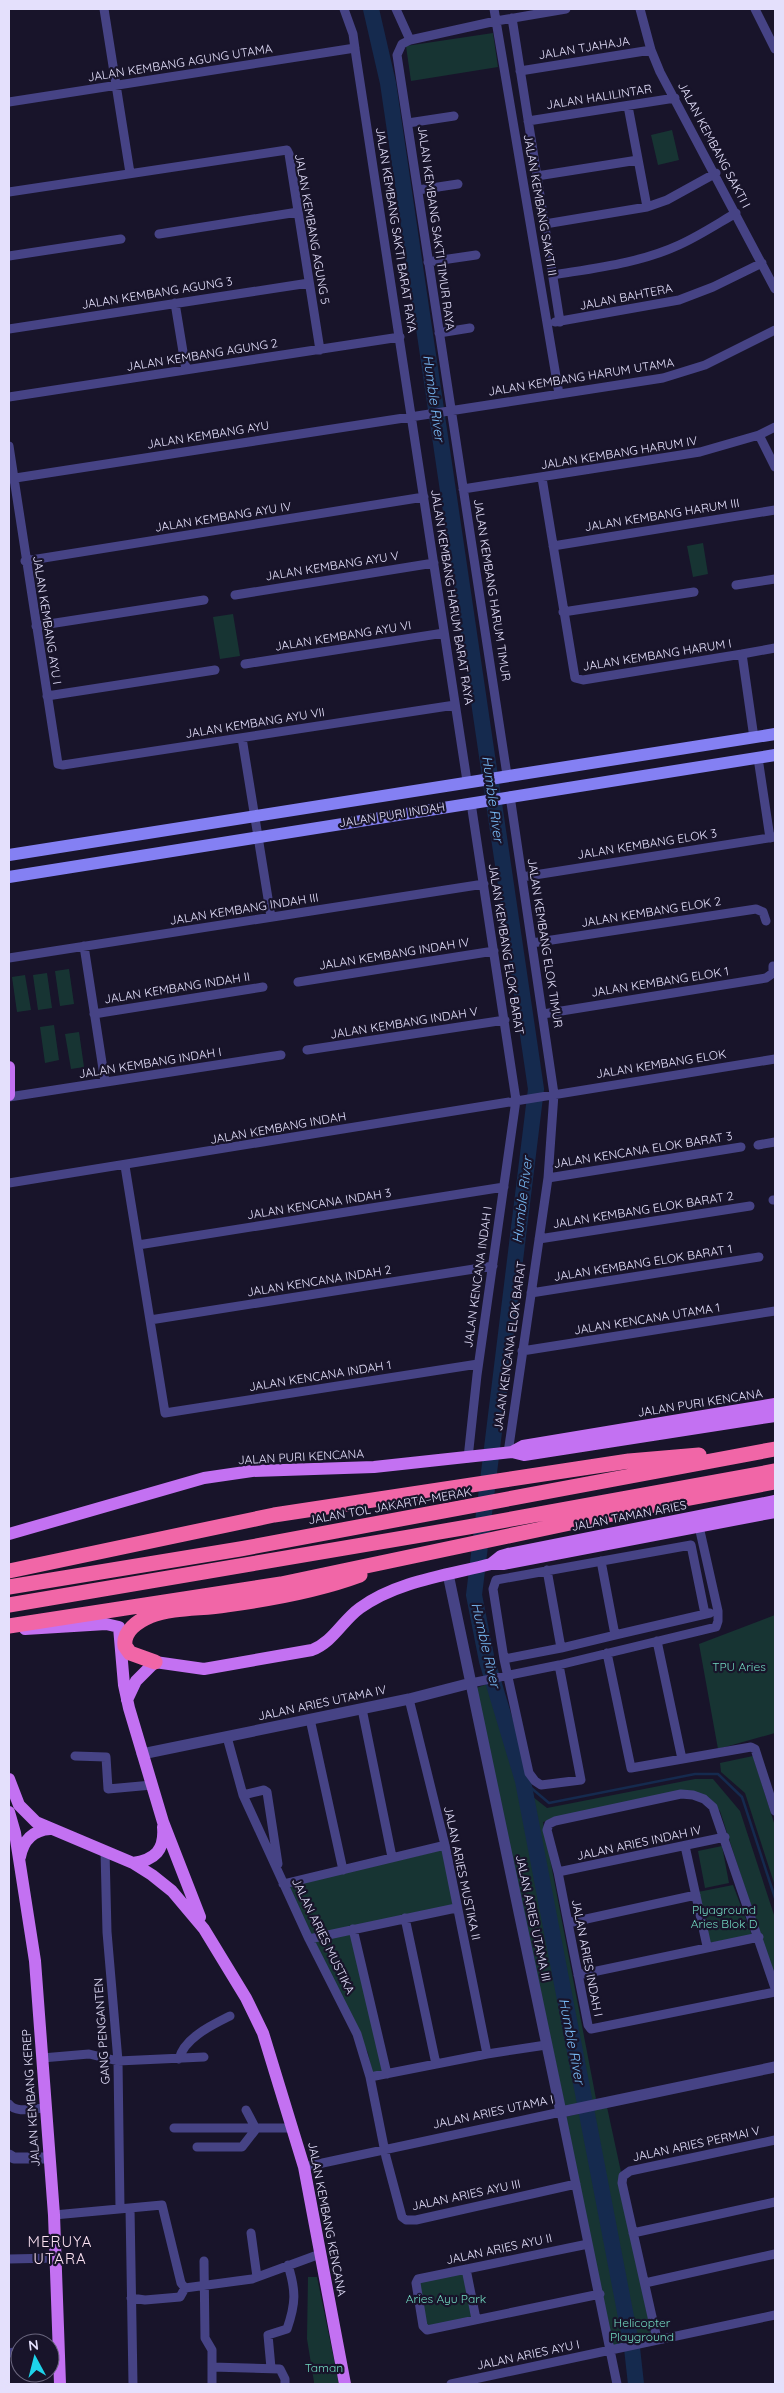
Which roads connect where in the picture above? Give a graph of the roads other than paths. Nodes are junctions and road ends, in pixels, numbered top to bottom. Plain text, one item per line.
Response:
1 (104, 9) edge
2 (344, 9) edge
3 (396, 9) edge
4 (494, 9) edge
5 (566, 9) edge
6 (640, 9) edge
7 (755, 9) edge
8 (512, 18) junction
9 (496, 21) junction
10 (410, 40) junction
11 (355, 48) junction
12 (775, 49) edge
13 (651, 50) junction
14 (520, 71) junction
15 (116, 86) junction
16 (675, 98) junction
17 (9, 102) edge
18 (628, 106) junction
19 (454, 116) dead end
20 (528, 121) junction
21 (408, 123) junction
22 (638, 160) junction
23 (130, 173) junction
24 (716, 173) junction
25 (537, 176) junction
26 (458, 184) dead end
27 (418, 190) junction
28 (9, 192) edge
29 (647, 207) junction
30 (298, 212) junction
31 (736, 213) junction
32 (545, 224) junction
33 (159, 234) dead end
34 (121, 239) dead end
35 (476, 255) dead end
36 (9, 256) edge
37 (428, 262) junction
38 (762, 263) junction
39 (553, 275) junction
40 (309, 283) junction
41 (775, 289) edge
42 (175, 303) junction
43 (560, 322) junction
44 (547, 324) junction
45 (470, 328) dead end
46 (9, 329) edge
47 (775, 330) edge
48 (439, 333) junction
49 (400, 337) junction
50 (320, 350) junction
51 (186, 370) junction
52 (559, 394) junction
53 (9, 397) edge
54 (448, 410) junction
55 (415, 415) junction
56 (775, 427) edge
57 (759, 435) junction
58 (9, 446) edge
59 (775, 467) edge
60 (542, 478) junction
61 (11, 479) edge
62 (464, 489) junction
63 (424, 497) junction
64 (775, 510) edge
65 (553, 546) junction
66 (26, 561) junction
67 (434, 563) junction
68 (775, 579) edge
69 (736, 585) dead end
70 (694, 592) dead end
71 (235, 595) dead end
72 (204, 600) dead end
73 (563, 612) junction
74 (36, 626) junction
75 (444, 634) junction
76 (775, 648) edge
77 (742, 654) junction
78 (245, 664) dead end
79 (215, 670) dead end
80 (47, 696) junction
81 (455, 704) junction
82 (775, 734) edge
83 (242, 738) junction
84 (754, 738) junction
85 (775, 755) edge
86 (758, 758) junction
87 (58, 764) joint
88 (504, 775) junction
89 (470, 781) junction
90 (508, 797) junction
91 (474, 802) junction
92 (254, 817) junction
93 (258, 837) junction
94 (773, 837) edge
95 (9, 855) edge
96 (522, 876) junction
97 (9, 877) edge
98 (484, 884) junction
99 (270, 917) junction
100 (766, 921) dead end
101 (532, 943) junction
102 (84, 946) junction
103 (494, 951) junction
104 (9, 958) edge
105 (773, 966) dead end
106 (298, 982) dead end
107 (263, 987) dead end
108 (94, 1014) junction
109 (543, 1014) junction
110 (505, 1020) junction
111 (307, 1050) dead end
112 (281, 1055) dead end
113 (775, 1059) edge
114 (9, 1074) edge
115 (105, 1082) junction
116 (552, 1095) junction
117 (9, 1096) edge
118 (518, 1100) junction
119 (775, 1142) edge
120 (758, 1145) dead end
121 (741, 1147) dead end
122 (125, 1166) junction
123 (548, 1178) junction
124 (9, 1184) edge
125 (504, 1187) junction
126 (750, 1206) dead end
127 (538, 1239) junction
128 (138, 1245) junction
129 (759, 1257) dead end
130 (492, 1266) junction
131 (532, 1293) junction
132 (775, 1311) edge
133 (150, 1320) junction
134 (522, 1351) junction
135 (478, 1364) junction
136 (775, 1404) edge
137 (775, 1416) edge
138 (775, 1449) edge
139 (507, 1453) junction
140 (472, 1458) junction
141 (727, 1458) junction
142 (775, 1471) edge
143 (775, 1482) edge
144 (775, 1501) edge
145 (775, 1512) edge
146 (698, 1522) junction
147 (9, 1534) edge
148 (702, 1543) junction
149 (691, 1546) junction
150 (411, 1556) junction
151 (601, 1561) junction
152 (547, 1570) junction
153 (9, 1571) edge
154 (452, 1573) junction
155 (9, 1586) edge
156 (9, 1605) edge
157 (718, 1611) junction
158 (705, 1614) junction
159 (9, 1626) edge
160 (615, 1635) junction
161 (657, 1641) junction
162 (561, 1648) junction
163 (607, 1653) junction
164 (504, 1659) junction
165 (155, 1662) junction
166 (559, 1665) junction
167 (504, 1676) junction
168 (473, 1682) junction
169 (409, 1699) junction
170 (127, 1700) junction
171 (362, 1709) junction
172 (310, 1719) junction
173 (227, 1737) junction
174 (142, 1754) junction
175 (75, 1756) dead end
176 (682, 1759) junction
177 (9, 1779) edge
178 (152, 1785) junction
179 (243, 1795) junction
180 (775, 1811) edge
181 (9, 1812) edge
182 (163, 1822) junction
183 (50, 1829) junction
184 (725, 1837) junction
185 (445, 1845) junction
186 (685, 1846) junction
187 (106, 1852) junction
188 (392, 1857) junction
189 (133, 1863) junction
190 (20, 1870) junction
191 (343, 1870) junction
192 (558, 1872) junction
193 (281, 1880) junction
194 (696, 1895) junction
195 (456, 1908) junction
196 (405, 1918) junction
197 (568, 1923) junction
198 (204, 1929) junction
199 (353, 1929) junction
200 (759, 1937) junction
201 (309, 1939) junction
202 (707, 1946) junction
203 (578, 1975) junction
204 (775, 1990) edge
205 (230, 2016) dead end
206 (546, 2045) junction
207 (487, 2054) junction
208 (204, 2057) dead end
209 (42, 2058) junction
210 (179, 2059) junction
211 (118, 2061) junction
212 (436, 2064) junction
213 (775, 2067) edge
214 (387, 2074) junction
215 (370, 2077) junction
216 (9, 2104) edge
217 (46, 2108) junction
218 (246, 2110) dead end
219 (561, 2112) junction
220 (174, 2128) dead end
221 (293, 2128) junction
222 (256, 2129) junction
223 (775, 2140) edge
224 (197, 2147) dead end
225 (385, 2150) junction
226 (9, 2155) edge
227 (49, 2158) junction
228 (304, 2167) junction
229 (576, 2184) junction
230 (775, 2202) edge
231 (130, 2208) junction
232 (120, 2209) junction
233 (54, 2215) junction
234 (251, 2233) dead end
235 (633, 2233) junction
236 (588, 2244) junction
237 (320, 2254) junction
238 (775, 2254) edge
239 (56, 2258) junction
240 (9, 2259) edge
241 (204, 2261) dead end
242 (288, 2265) junction
243 (466, 2269) junction
244 (258, 2277) junction
245 (645, 2283) junction
246 (205, 2285) junction
247 (185, 2288) junction
248 (600, 2294) junction
249 (131, 2298) junction
250 (775, 2315) edge
251 (476, 2319) junction
252 (55, 2333) edge
253 (656, 2339) junction
254 (615, 2349) junction
255 (212, 2367) junction
256 (272, 2368) junction
257 (133, 2384) edge
258 (212, 2384) edge
259 (285, 2384) edge
260 (345, 2384) edge
261 (451, 2384) edge
262 (618, 2384) edge

1 - 15 street
2 - 11 street, JALAN KEMBANG SAKTI BARAT RAYA
3 - 10 street
4 - 9 street, JALAN KEMBANG SAKTI II
5 - 8 street
6 - 13 street, JALAN KEMBANG SAKTI I
7 - 12 street
8 - 9 street
8 - 14 street
9 - 10 street
9 - 44 street, JALAN KEMBANG SAKTI II
10 - 21 street, JALAN KEMBANG SAKTI TIMUR RAYA
11 - 15 street, JALAN KEMBANG AGUNG UTAMA
11 - 49 street, JALAN KEMBANG SAKTI BARAT RAYA
13 - 14 street, JALAN TJAHAJA
13 - 16 street, JALAN KEMBANG SAKTI I
14 - 20 street
15 - 17 street, JALAN KEMBANG AGUNG UTAMA
15 - 23 street
16 - 18 street, JALAN HALILINTAR
16 - 24 street, JALAN KEMBANG SAKTI I
18 - 20 street, JALAN HALILINTAR
18 - 22 street
19 - 21 street
20 - 25 street
21 - 27 street, JALAN KEMBANG SAKTI TIMUR RAYA
22 - 25 street
22 - 29 street
23 - 28 street
23 - 30 street, JALAN KEMBANG AGUNG 5
24 - 29 street
24 - 31 street, JALAN KEMBANG SAKTI I
25 - 32 street
26 - 27 street
27 - 37 street, JALAN KEMBANG SAKTI TIMUR RAYA
29 - 32 street
30 - 33 street
30 - 40 street, JALAN KEMBANG AGUNG 5
31 - 38 street, JALAN KEMBANG SAKTI I
31 - 39 street
32 - 39 street
34 - 36 street
35 - 37 street
37 - 48 street, JALAN KEMBANG SAKTI TIMUR RAYA
38 - 41 street, JALAN KEMBANG SAKTI I
38 - 43 street, JALAN BAHTERA
39 - 43 street
40 - 42 street, JALAN KEMBANG AGUNG 3
40 - 50 street, JALAN KEMBANG AGUNG 5
42 - 46 street, JALAN KEMBANG AGUNG 3
42 - 51 street
43 - 44 street, JALAN BAHTERA
44 - 52 street, JALAN KEMBANG SAKTI II
45 - 48 street
47 - 52 street, JALAN KEMBANG HARUM UTAMA
48 - 54 street, JALAN KEMBANG SAKTI TIMUR RAYA
49 - 50 street, JALAN KEMBANG AGUNG 2
49 - 55 street, JALAN KEMBANG SAKTI BARAT RAYA
50 - 51 street, JALAN KEMBANG AGUNG 2
51 - 53 street, JALAN KEMBANG AGUNG 2
52 - 54 street, JALAN KEMBANG HARUM UTAMA
54 - 55 street, JALAN KEMBANG HARUM UTAMA
54 - 62 street, JALAN KEMBANG HARUM TIMUR
55 - 61 street, JALAN KEMBANG AYU
55 - 63 street, JALAN KEMBANG HARUM BARAT RAYA
56 - 57 street, JALAN KEMBANG HARUM IV
57 - 59 street
57 - 60 street, JALAN KEMBANG HARUM IV
58 - 61 street, JALAN KEMBANG AYU I
60 - 62 street, JALAN KEMBANG HARUM IV
60 - 65 street, JALAN KEMBANG HARUM I
61 - 66 street, JALAN KEMBANG AYU I
62 - 88 street, JALAN KEMBANG HARUM TIMUR
63 - 66 street, JALAN KEMBANG AYU IV
63 - 67 street, JALAN KEMBANG HARUM BARAT RAYA
64 - 65 street, JALAN KEMBANG HARUM III
65 - 73 street, JALAN KEMBANG HARUM I
66 - 74 street, JALAN KEMBANG AYU I
67 - 71 street, JALAN KEMBANG AYU V
67 - 75 street, JALAN KEMBANG HARUM BARAT RAYA
68 - 69 street
70 - 73 street
72 - 74 street
73 - 77 street, JALAN KEMBANG HARUM I
74 - 80 street, JALAN KEMBANG AYU I
75 - 78 street, JALAN KEMBANG AYU VI
75 - 81 street, JALAN KEMBANG HARUM BARAT RAYA
76 - 77 street
77 - 84 street, JALAN KEMBANG HARUM I
79 - 80 street
80 - 87 street, JALAN KEMBANG AYU I
81 - 83 street, JALAN KEMBANG AYU VII
81 - 89 street, JALAN KEMBANG HARUM BARAT RAYA
82 - 84 main road, JALAN PURI INDAH
83 - 87 street, JALAN KEMBANG AYU VII
83 - 92 street
84 - 88 main road, JALAN PURI INDAH
85 - 86 main road, JALAN PURI INDAH
86 - 90 main road, JALAN PURI INDAH
86 - 94 street
88 - 89 main road, JALAN PURI INDAH
89 - 92 main road, JALAN PURI INDAH
90 - 91 main road, JALAN PURI INDAH
90 - 96 street, JALAN KEMBANG ELOK TIMUR
91 - 93 main road, JALAN PURI INDAH
91 - 98 street, JALAN KEMBANG ELOK BARAT
92 - 93 street
92 - 95 main road, JALAN PURI INDAH
93 - 97 main road, JALAN PURI INDAH
93 - 99 street
94 - 96 street, JALAN KEMBANG ELOK 3
96 - 101 street, JALAN KEMBANG ELOK TIMUR
98 - 99 street, JALAN KEMBANG INDAH III
98 - 103 street, JALAN KEMBANG ELOK BARAT
99 - 102 street, JALAN KEMBANG INDAH III
100 - 101 street, JALAN KEMBANG ELOK 2
101 - 109 street, JALAN KEMBANG ELOK TIMUR
102 - 104 street, JALAN KEMBANG INDAH III
102 - 108 street
103 - 106 street, JALAN KEMBANG INDAH IV
103 - 110 street, JALAN KEMBANG ELOK BARAT
105 - 109 street, JALAN KEMBANG ELOK 1
107 - 108 street, JALAN KEMBANG INDAH II
108 - 115 street
109 - 116 street, JALAN KEMBANG ELOK TIMUR
110 - 111 street, JALAN KEMBANG INDAH V
110 - 118 street, JALAN KEMBANG ELOK BARAT
112 - 115 street, JALAN KEMBANG INDAH I
113 - 116 street, JALAN KEMBANG ELOK
114 - 117 main road
115 - 117 street, JALAN KEMBANG INDAH I
116 - 118 street, JALAN KEMBANG INDAH
116 - 123 street, JALAN KENCANA ELOK BARAT
118 - 122 street, JALAN KEMBANG INDAH
118 - 125 street, JALAN KENCANA INDAH I
119 - 120 street
121 - 123 street, JALAN KENCANA ELOK BARAT 3
122 - 124 street, JALAN KEMBANG INDAH
122 - 128 street
123 - 127 street, JALAN KENCANA ELOK BARAT
125 - 128 street, JALAN KENCANA INDAH 3
125 - 130 street, JALAN KENCANA INDAH I
126 - 127 street, JALAN KEMBANG ELOK BARAT 2
127 - 131 street, JALAN KENCANA ELOK BARAT
128 - 133 street
129 - 131 street, JALAN KEMBANG ELOK BARAT 1
130 - 133 street, JALAN KENCANA INDAH 2
130 - 135 street, JALAN KENCANA INDAH I
131 - 134 street, JALAN KENCANA ELOK BARAT
132 - 134 street, JALAN KENCANA UTAMA 1
133 - 135 street, JALAN KENCANA INDAH 1
134 - 139 street, JALAN KENCANA ELOK BARAT
135 - 140 street, JALAN KENCANA INDAH I
136 - 139 main road, JALAN PURI KENCANA
137 - 139 main road, JALAN PURI KENCANA
138 - 141 highway, JALAN TOL JAKARTA–MERAK
139 - 140 main road, JALAN PURI KENCANA
140 - 147 main road, JALAN PURI KENCANA
141 - 153 highway
141 - 155 highway, JALAN TOL JAKARTA–MERAK
142 - 156 highway
143 - 150 highway
144 - 146 main road, JALAN TAMAN ARIES
145 - 146 main road, JALAN TAMAN ARIES
146 - 148 street
146 - 154 main road, JALAN TAMAN ARIES
148 - 149 street
148 - 157 street
149 - 151 street
149 - 158 street
150 - 159 highway
150 - 165 highway
151 - 152 street
151 - 160 street
152 - 162 street
152 - 164 street
154 - 165 main road, JALAN TAMAN ARIES
154 - 168 street, JALAN ARIES UTAMA III
157 - 158 street
157 - 161 street, JALAN ARIES UTAMA IV
158 - 160 street
159 - 170 main road, JALAN KEMBANG KENCANA
160 - 162 street
161 - 163 street, JALAN ARIES UTAMA IV
161 - 176 street
162 - 164 street
163 - 166 street, JALAN ARIES UTAMA IV
163 - 176 street
164 - 167 street
165 - 170 main road
166 - 167 street, JALAN ARIES UTAMA IV
166 - 167 street
167 - 168 street, JALAN ARIES UTAMA IV
168 - 169 street, JALAN ARIES UTAMA IV
168 - 206 street, JALAN ARIES UTAMA III
169 - 171 street, JALAN ARIES UTAMA IV
169 - 185 street, JALAN ARIES MUSTIKA II
170 - 174 main road, JALAN KEMBANG KENCANA
171 - 172 street, JALAN ARIES UTAMA IV
171 - 188 street
172 - 173 street, JALAN ARIES UTAMA IV
172 - 191 street
173 - 174 street, JALAN ARIES UTAMA IV
173 - 179 street, JALAN ARIES MUSTIKA
174 - 178 main road, JALAN KEMBANG KENCANA
175 - 178 street
176 - 180 street
177 - 183 main road, JALAN KEMBANG KENCANA
178 - 182 main road, JALAN KEMBANG KENCANA
179 - 193 street, JALAN ARIES MUSTIKA
179 - 193 street
181 - 190 main road, JALAN KEMBANG KEREP
182 - 189 main road, JALAN KEMBANG KENCANA
182 - 198 main road, JALAN KEMBANG KENCANA
183 - 187 main road, JALAN KEMBANG KENCANA
183 - 190 main road
184 - 186 street, JALAN ARIES INDAH IV
184 - 192 street, JALAN ARIES INDAH I
184 - 200 street
185 - 188 street
185 - 195 street, JALAN ARIES MUSTIKA II
186 - 192 street, JALAN ARIES INDAH IV
186 - 194 street
187 - 189 main road, JALAN KEMBANG KENCANA
187 - 211 street, GANG PENGANTEN
188 - 191 street
189 - 198 main road, JALAN KEMBANG KENCANA
190 - 209 main road, JALAN KEMBANG KEREP
191 - 193 street
192 - 197 street, JALAN ARIES INDAH I
193 - 201 street, JALAN ARIES MUSTIKA
194 - 197 street
194 - 202 street
195 - 196 street
195 - 207 street, JALAN ARIES MUSTIKA II
196 - 199 street
196 - 212 street
197 - 203 street, JALAN ARIES INDAH I
198 - 221 main road, JALAN KEMBANG KENCANA
199 - 201 street
199 - 214 street
200 - 202 street
200 - 204 street
201 - 215 street, JALAN ARIES MUSTIKA
202 - 203 street
203 - 204 street, JALAN ARIES INDAH I
205 - 210 street
206 - 207 street
206 - 219 street, JALAN ARIES UTAMA III
207 - 212 street
208 - 210 street
209 - 211 street
209 - 217 main road, JALAN KEMBANG KEREP
210 - 211 street
211 - 232 street, GANG PENGANTEN
212 - 214 street
213 - 219 street, JALAN ARIES UTAMA I
214 - 215 street
215 - 225 street, JALAN ARIES MUSTIKA
216 - 217 street
217 - 227 main road, JALAN KEMBANG KEREP
218 - 222 street
219 - 225 street, JALAN ARIES UTAMA I
219 - 229 street, JALAN ARIES UTAMA III
220 - 222 street
221 - 222 street
221 - 228 main road, JALAN KEMBANG KENCANA
222 - 224 street
223 - 235 street, JALAN ARIES PERMAI V
225 - 228 street, JALAN ARIES UTAMA I
225 - 229 street, JALAN ARIES AYU III
226 - 227 street
227 - 233 main road, JALAN KEMBANG KEREP
228 - 237 main road, JALAN KEMBANG KENCANA
229 - 236 street, JALAN ARIES UTAMA III
230 - 235 street
231 - 232 street
231 - 247 street
231 - 249 street
232 - 233 street
233 - 239 main road, JALAN KEMBANG KEREP
234 - 244 street
235 - 245 street
236 - 243 street, JALAN ARIES AYU II
236 - 248 street, JALAN ARIES UTAMA III
237 - 242 street
237 - 260 main road, JALAN KEMBANG KENCANA
238 - 245 street
239 - 240 street
239 - 252 main road, JALAN KEMBANG KEREP
241 - 246 street
242 - 244 street
242 - 256 street
243 - 251 street
243 - 251 street, JALAN ARIES AYU II
244 - 246 street
245 - 253 street
246 - 247 street
246 - 255 street
247 - 249 street
248 - 251 street
248 - 254 street, JALAN ARIES UTAMA III
249 - 257 street
250 - 253 street, JALAN ARIES AYU I
253 - 254 street, JALAN ARIES AYU I
254 - 261 street, JALAN ARIES AYU I
254 - 262 street, JALAN ARIES UTAMA III
255 - 256 street
255 - 258 street
256 - 259 street

